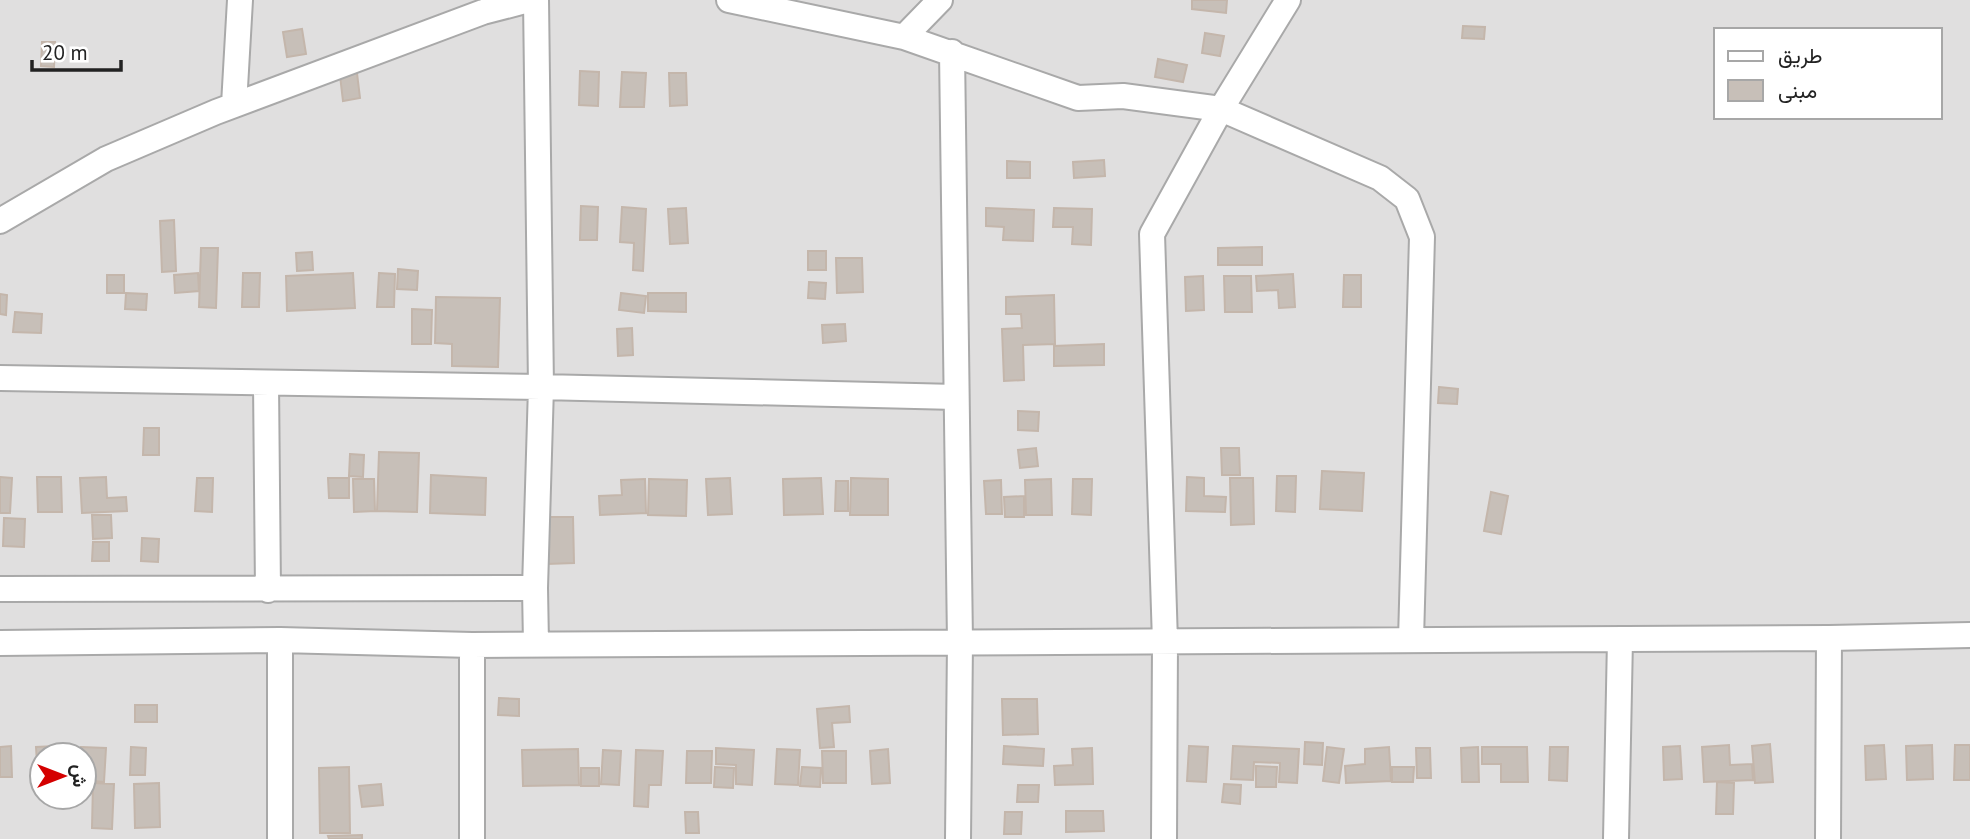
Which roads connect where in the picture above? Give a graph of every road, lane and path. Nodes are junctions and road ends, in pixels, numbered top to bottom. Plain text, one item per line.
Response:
1 (240, 0) edge
2 (528, 0) edge
3 (536, 0) edge
4 (729, 0) edge
5 (940, 0) edge
6 (1288, 0) edge
7 (484, 6) edge
8 (904, 37) junction
9 (952, 52) junction
10 (234, 105) junction
11 (1221, 109) junction
12 (0, 220) edge
13 (0, 378) edge
14 (266, 383) junction
15 (541, 387) junction
16 (956, 397) junction
17 (535, 588) junction
18 (0, 589) edge
19 (268, 590) junction
20 (1970, 635) edge
21 (1829, 638) junction
22 (1620, 639) junction
23 (280, 640) junction
24 (1411, 640) junction
25 (960, 642) junction
26 (1165, 642) junction
27 (0, 643) edge
28 (536, 644) junction
29 (472, 645) junction
30 (280, 839) edge
31 (472, 839) edge
32 (958, 839) edge
33 (1164, 839) edge
34 (1616, 839) edge
35 (1828, 839) edge

1 - 10 street
2 - 7 street
3 - 15 street
4 - 8 street
5 - 8 street
6 - 11 street
7 - 10 street
8 - 9 street
9 - 11 street
9 - 16 street
10 - 12 street
11 - 24 street
11 - 26 street
13 - 14 street
14 - 15 street
14 - 19 street
15 - 16 street
15 - 17 street
16 - 25 street
17 - 19 street
17 - 28 street
18 - 19 street
20 - 21 street
21 - 22 street
21 - 35 street
22 - 24 street
22 - 34 street
23 - 27 street
23 - 29 street
23 - 30 street
24 - 26 street
25 - 26 street
25 - 28 street
25 - 32 street
26 - 33 street
28 - 29 street
29 - 31 street

